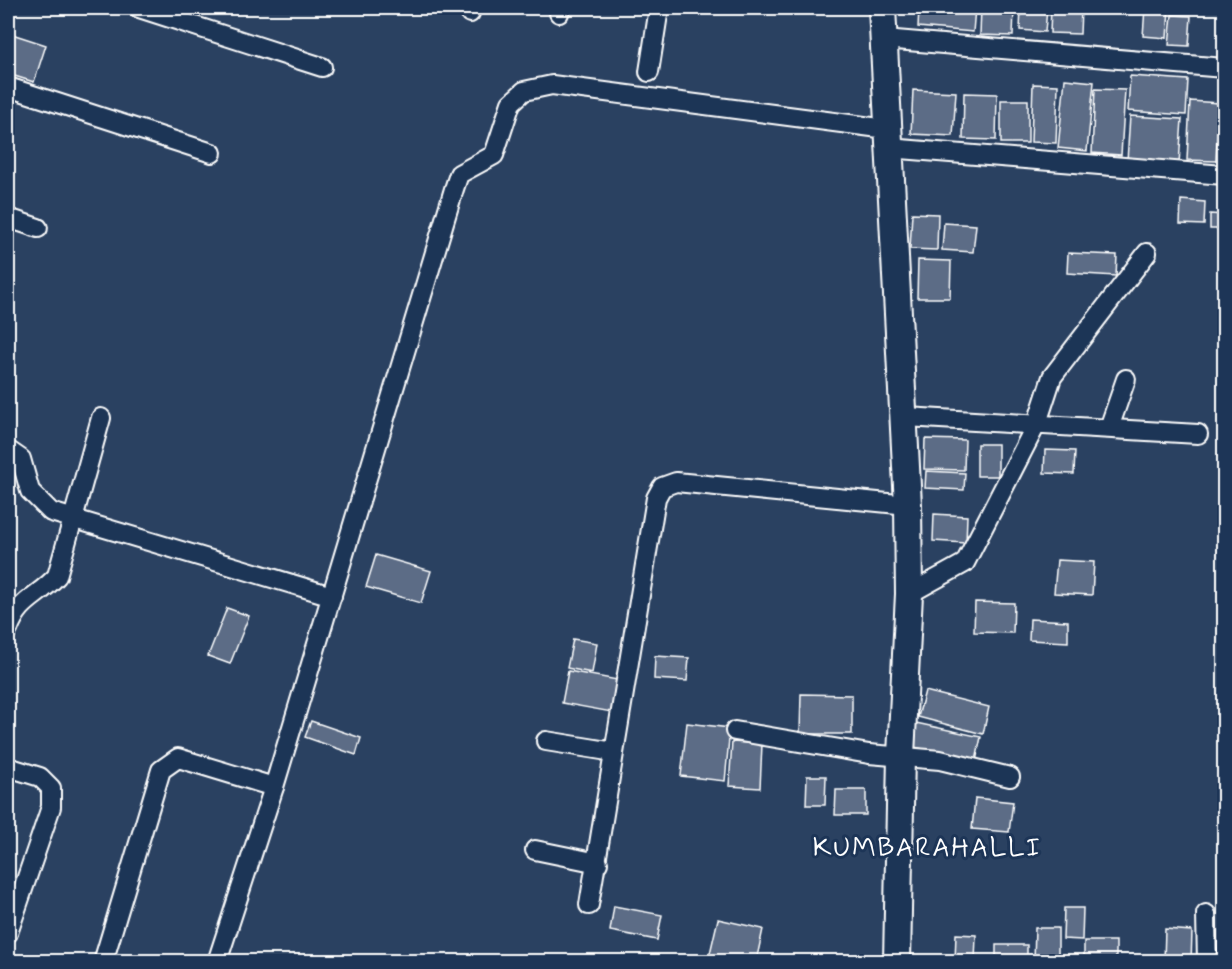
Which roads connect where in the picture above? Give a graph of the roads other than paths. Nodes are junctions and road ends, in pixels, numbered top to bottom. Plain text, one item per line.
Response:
1 (139, 8) edge
2 (659, 8) edge
3 (882, 8) edge
4 (884, 39) junction
5 (322, 67) dead end
6 (1224, 68) edge
7 (648, 72) dead end
8 (8, 87) edge
9 (888, 138) junction
10 (212, 153) dead end
11 (1224, 175) edge
12 (8, 218) edge
13 (38, 228) dead end
14 (1147, 253) dead end
15 (1126, 379) dead end
16 (906, 417) junction
17 (101, 418) dead end
18 (1037, 423) junction
19 (1109, 428) junction
20 (1198, 434) dead end
21 (8, 450) edge
22 (908, 505) junction
23 (75, 518) junction
24 (909, 594) junction
25 (332, 596) junction
26 (8, 630) edge
27 (735, 731) dead end
28 (546, 741) dead end
29 (614, 752) junction
30 (902, 755) junction
31 (8, 767) edge
32 (1010, 777) dead end
33 (274, 787) junction
34 (535, 850) dead end
35 (598, 863) junction
36 (589, 905) dead end
37 (1206, 914) dead end
38 (8, 932) edge
39 (103, 962) edge
40 (217, 962) edge
41 (897, 962) edge
42 (1207, 962) edge

1 - 5 street
2 - 7 street
3 - 4 street
4 - 6 street
4 - 9 street
8 - 10 street
9 - 11 street
9 - 16 street
9 - 25 street
12 - 13 street
14 - 18 street
15 - 19 street
16 - 18 street
16 - 22 street
17 - 23 street
18 - 19 street
18 - 24 street
19 - 20 street
21 - 23 street
22 - 24 street
22 - 29 street
23 - 25 street
23 - 26 street
24 - 30 street
25 - 33 street
27 - 30 street
28 - 29 street
29 - 35 street
30 - 32 street
30 - 41 street
31 - 38 street
33 - 39 street
33 - 40 street
34 - 35 street
35 - 36 street
37 - 42 street

